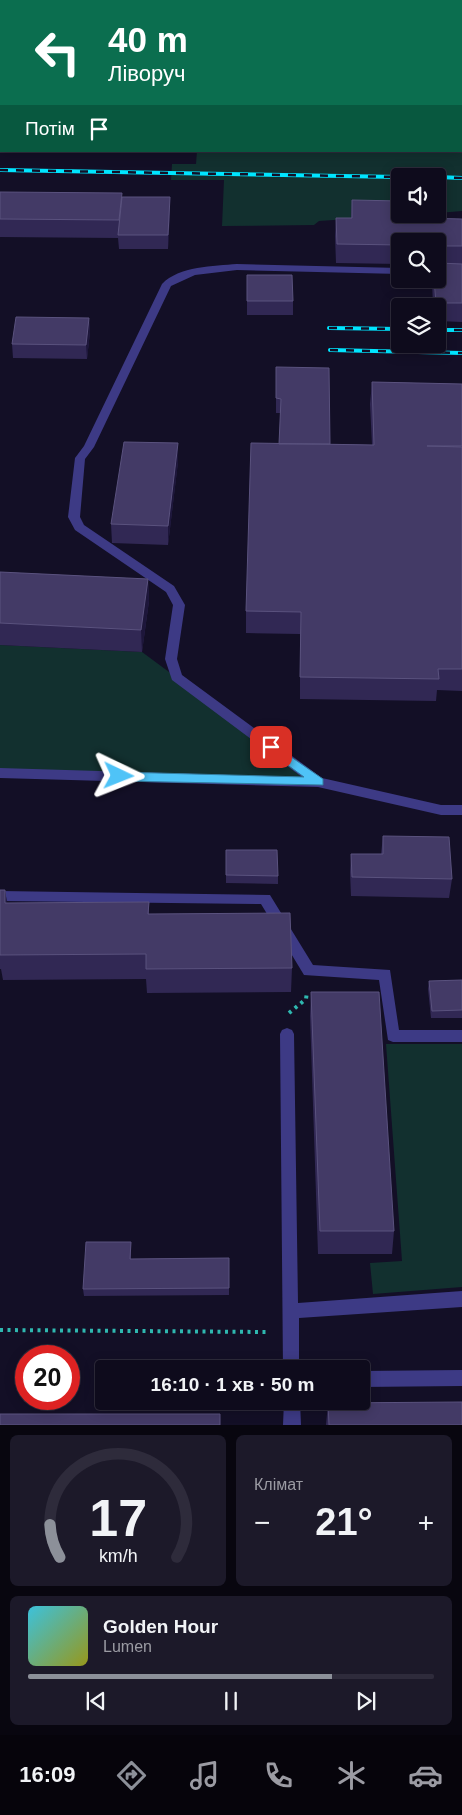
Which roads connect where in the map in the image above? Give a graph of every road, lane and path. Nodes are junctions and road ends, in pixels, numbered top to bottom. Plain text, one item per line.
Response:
1 (391, 270) edge
2 (0, 773) edge
3 (318, 782) junction
4 (462, 810) edge
5 (0, 896) edge
6 (309, 970) junction
7 (287, 1034) joint
8 (462, 1036) edge
9 (462, 1299) edge
10 (290, 1311) junction
11 (0, 1330) edge
12 (290, 1332) junction
13 (291, 1360) edge
14 (462, 1378) edge
15 (370, 1379) edge
16 (292, 1410) edge
17 (292, 1425) edge

1 - 3 lane
2 - 3 lane
3 - 4 lane
5 - 6 lane
6 - 7 path
6 - 8 lane
7 - 10 lane
9 - 10 lane
10 - 12 lane
11 - 12 path
12 - 13 lane
14 - 15 lane
16 - 17 lane

